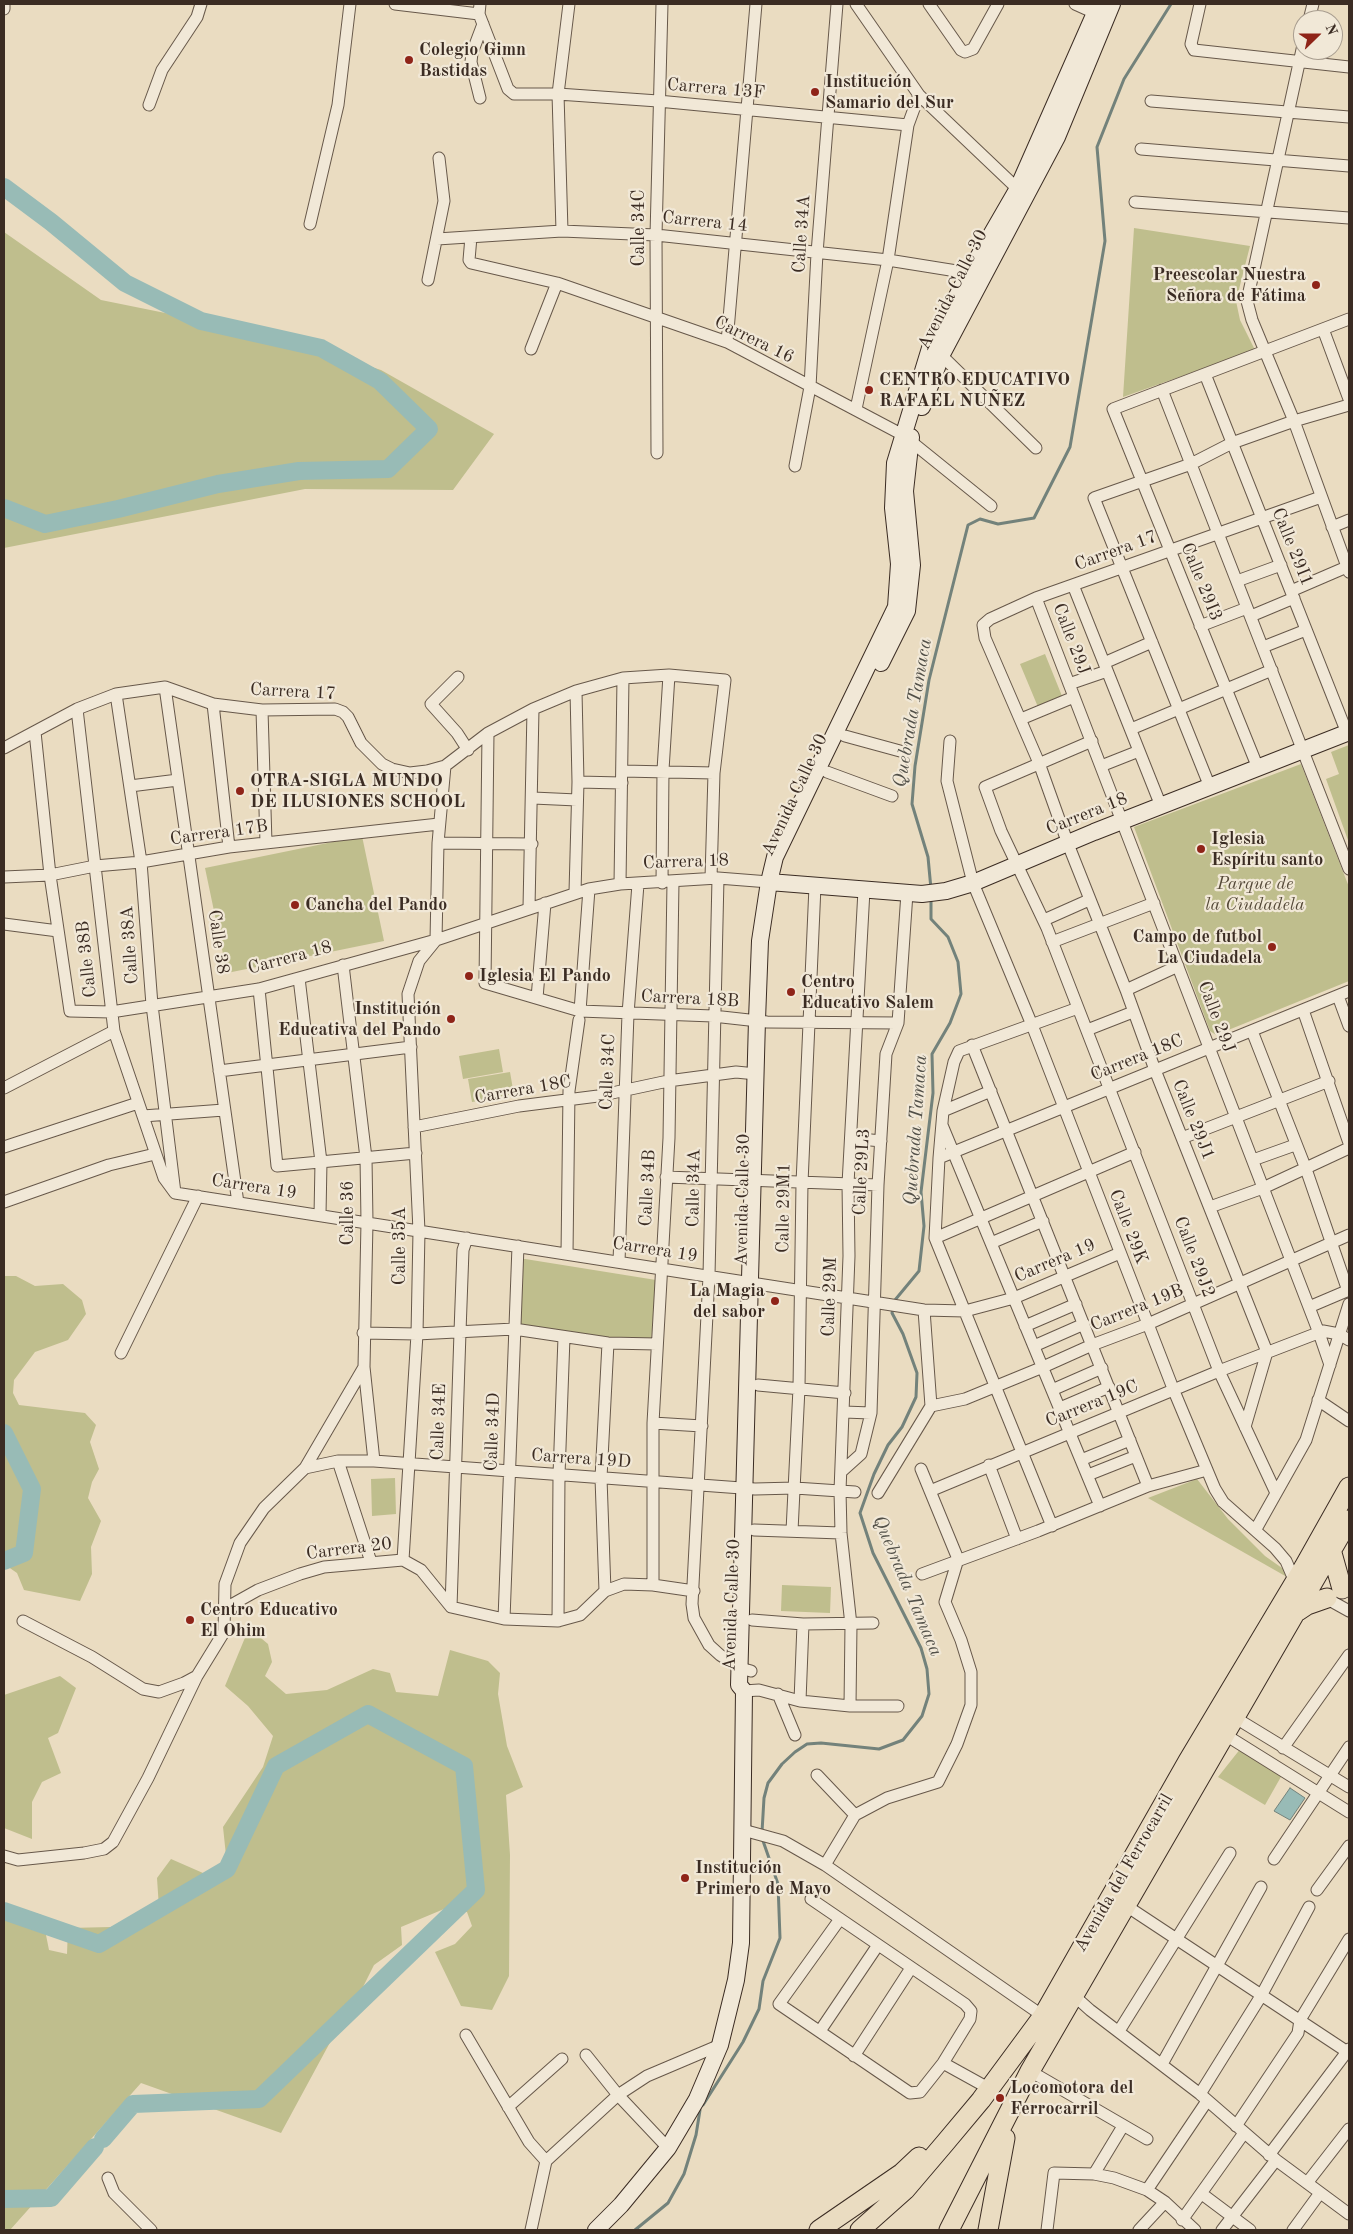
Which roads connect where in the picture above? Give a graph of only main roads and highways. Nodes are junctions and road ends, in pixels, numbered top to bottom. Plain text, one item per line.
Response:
1 (1112, 4) edge
2 (1097, 8) edge
3 (1021, 192) junction
4 (936, 351) junction
5 (907, 438) junction
6 (1348, 732) edge
7 (773, 882) junction
8 (762, 1021) junction
9 (758, 1181) junction
10 (756, 1283) junction
11 (1349, 1487) edge
12 (750, 1489) junction
13 (1349, 1520) edge
14 (1332, 1553) junction
15 (1321, 1585) edge
16 (745, 1670) junction
17 (985, 2095) junction
18 (1015, 2100) junction
19 (596, 2230) edge
20 (819, 2230) edge
21 (860, 2230) edge
22 (949, 2230) edge
23 (988, 2230) edge

1 - 3 main road, Avenida Calle 30
2 - 3 main road, Avenida Calle 30
3 - 4 main road, Avenida Calle 30
3 - 4 main road, Avenida Calle 30
4 - 5 main road, Avenida Calle 30
5 - 7 main road, Avenida Calle 30
5 - 7 main road, Avenida Calle 30
6 - 7 main road, Carrera 18
7 - 8 main road, Avenida Calle 30
8 - 9 main road, Avenida Calle 30
8 - 9 main road, Avenida Calle 30
9 - 10 main road, Avenida Calle 30
10 - 12 main road, Avenida Calle 30
10 - 12 main road, Avenida Calle 30
11 - 15 main road, Avenida del Ferrocarril
12 - 16 main road, Avenida Calle 30
12 - 16 main road, Avenida Calle 30
13 - 14 main road, Avenida del Ferrocarril
14 - 15 main road, Avenida del Ferrocarril
14 - 15 main road
15 - 17 main road, Avenida del Ferrocarril
15 - 18 main road, Avenida del Ferrocarril
16 - 19 main road, Avenida Calle 30
17 - 20 main road
17 - 21 main road, Avenida del Ferrocarril
18 - 22 main road, Avenida del Ferrocarril
18 - 23 main road

